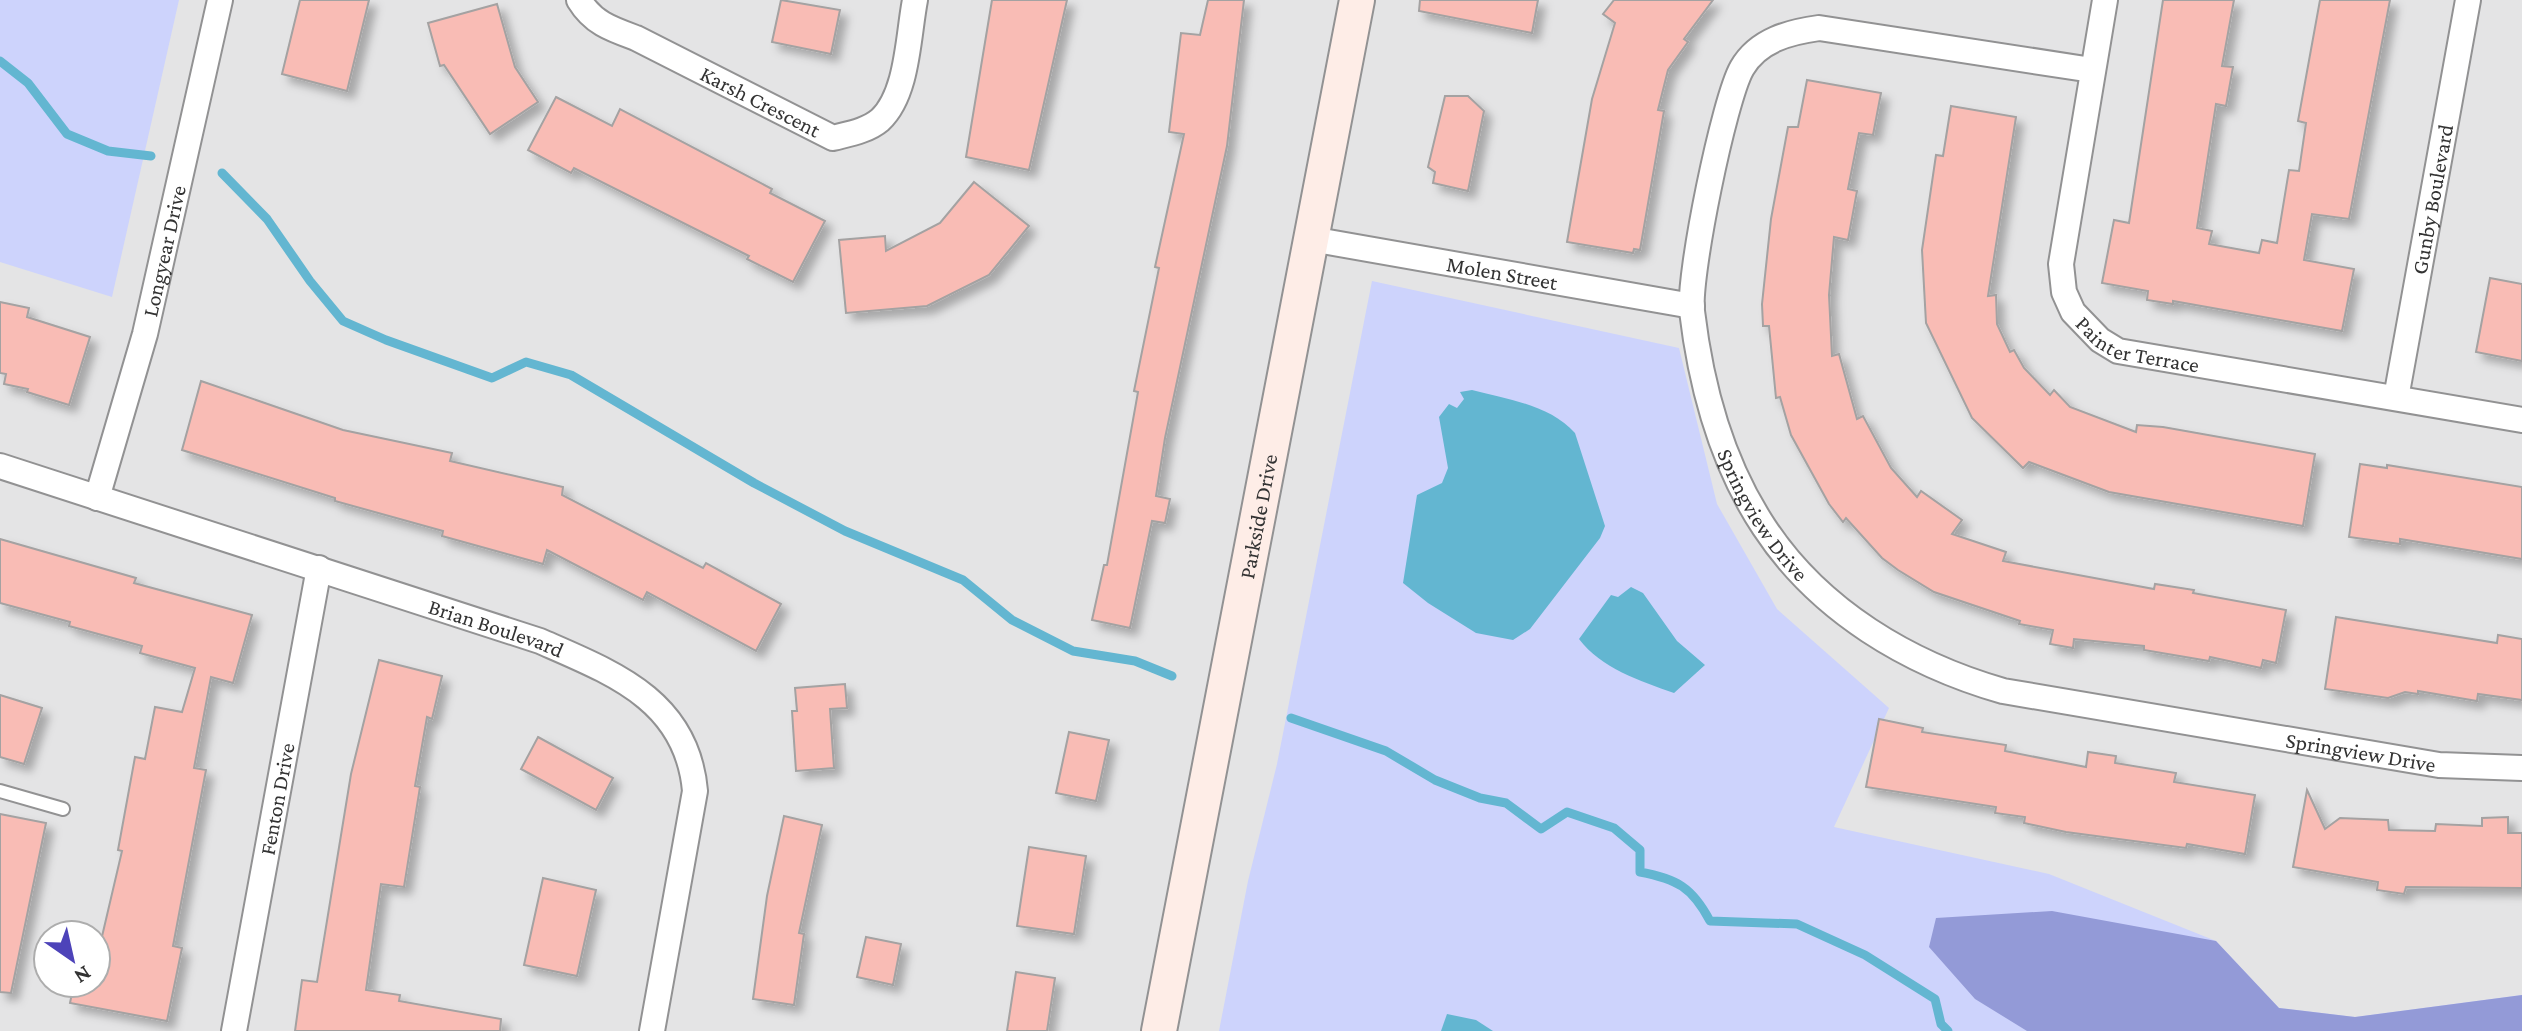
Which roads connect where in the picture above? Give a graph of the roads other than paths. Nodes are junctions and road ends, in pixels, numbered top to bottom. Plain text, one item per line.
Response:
1 (220, 0) edge
2 (579, 0) edge
3 (915, 0) edge
4 (1357, 0) edge
5 (2105, 0) edge
6 (2468, 0) edge
7 (2092, 70) junction
8 (1311, 239) junction
9 (1692, 306) junction
10 (2396, 398) junction
11 (2522, 420) edge
12 (0, 466) edge
13 (97, 498) junction
14 (319, 568) junction
15 (2522, 768) edge
16 (0, 791) edge
17 (63, 809) dead end
18 (234, 1031) edge
19 (652, 1031) edge
20 (1159, 1031) edge

1 - 13 street, Longyear Drive
2 - 3 street, Karsh Crescent
4 - 8 main road, Parkside Drive
5 - 7 street, Painter Terrace
6 - 10 street, Gunby Boulevard
7 - 9 street, Springview Drive
7 - 10 street, Painter Terrace
8 - 9 street, Molen Street
8 - 20 main road, Parkside Drive
9 - 15 street, Springview Drive
10 - 11 street, Painter Terrace
12 - 13 street, Brian Boulevard
13 - 14 street, Brian Boulevard
14 - 18 street, Fenton Drive
14 - 19 street, Brian Boulevard
16 - 17 lane

